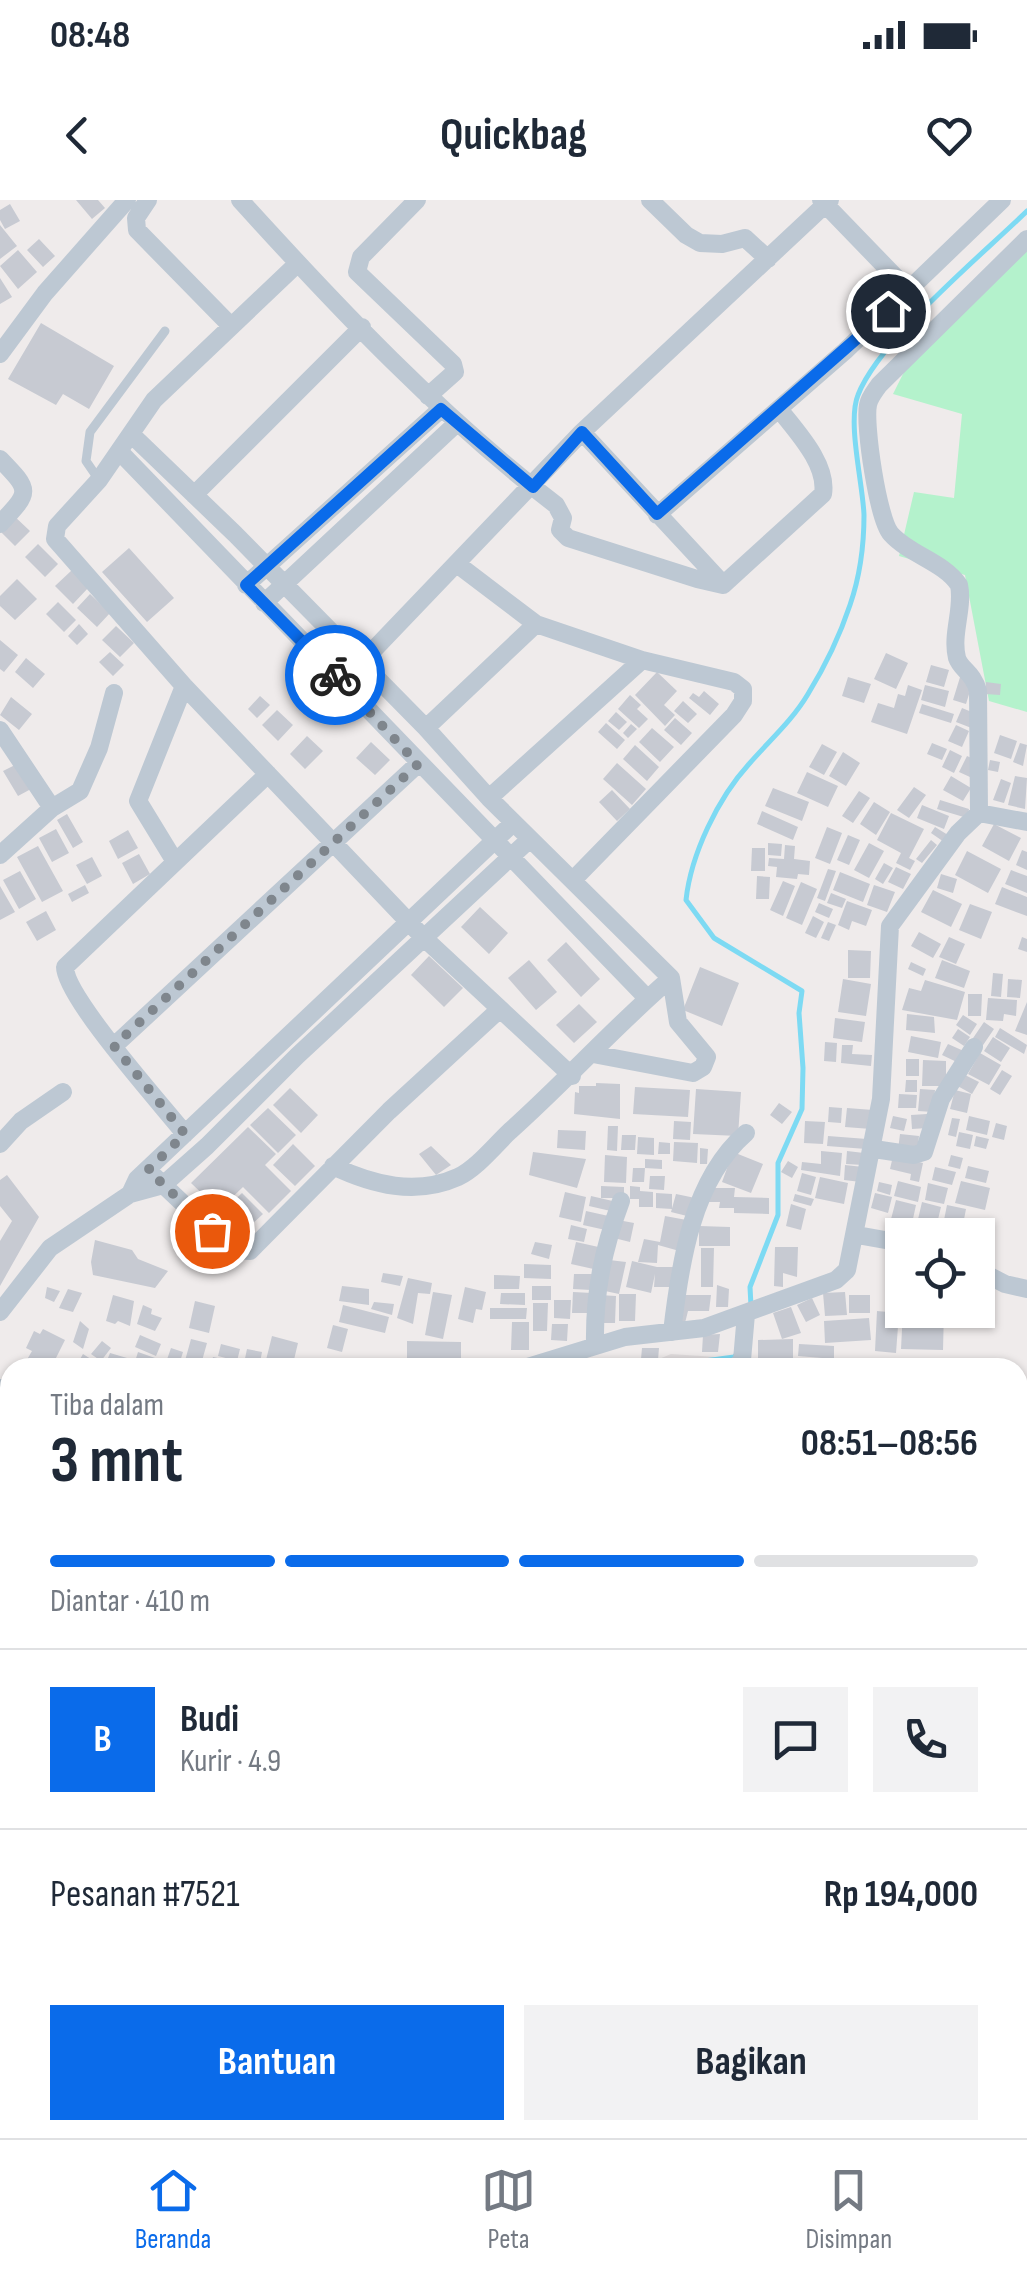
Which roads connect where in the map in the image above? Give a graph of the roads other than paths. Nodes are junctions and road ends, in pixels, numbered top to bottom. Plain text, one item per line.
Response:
1 (127, 200) edge
2 (148, 200) edge
3 (240, 200) edge
4 (417, 200) edge
5 (650, 200) edge
6 (1002, 200) edge
7 (826, 202) edge
8 (1027, 239) edge
9 (768, 259) junction
10 (298, 264) junction
11 (909, 291) junction
12 (231, 326) junction
13 (362, 328) junction
14 (165, 331) dead end
15 (0, 354) edge
16 (434, 402) junction
17 (778, 410) junction
18 (457, 422) junction
19 (582, 432) junction
20 (132, 435) junction
21 (119, 451) junction
22 (0, 459) edge
23 (99, 480) junction
24 (533, 487) junction
25 (194, 495) junction
26 (657, 514) junction
27 (0, 524) edge
28 (457, 564) junction
29 (267, 566) junction
30 (283, 582) junction
31 (723, 584) junction
32 (246, 585) junction
33 (264, 603) junction
34 (536, 624) junction
35 (642, 660) junction
36 (361, 663) junction
37 (184, 686) junction
38 (114, 694) dead end
39 (426, 728) junction
40 (0, 730) edge
41 (418, 764) junction
42 (268, 774) junction
43 (489, 798) junction
44 (52, 808) junction
45 (979, 812) junction
46 (514, 822) junction
47 (1027, 822) edge
48 (530, 839) junction
49 (493, 841) junction
50 (334, 844) junction
51 (0, 855) edge
52 (508, 856) junction
53 (174, 860) junction
54 (574, 879) junction
55 (407, 920) junction
56 (423, 937) junction
57 (671, 978) junction
58 (333, 990) junction
59 (648, 998) junction
60 (350, 1006) junction
61 (500, 1010) junction
62 (114, 1046) junction
63 (974, 1048) dead end
64 (594, 1054) junction
65 (572, 1076) junction
66 (63, 1092) dead end
67 (746, 1133) dead end
68 (185, 1134) junction
69 (0, 1144) edge
70 (874, 1148) junction
71 (333, 1166) junction
72 (148, 1170) junction
73 (163, 1185) junction
74 (130, 1194) junction
75 (622, 1201) dead end
76 (857, 1234) junction
77 (885, 1240) edge
78 (995, 1279) edge
79 (1027, 1289) edge
80 (0, 1312) edge
81 (746, 1314) junction
82 (672, 1332) junction
83 (595, 1345) junction
84 (555, 1358) edge
85 (742, 1358) edge
86 (0, 1516) edge
87 (0, 1539) edge

1 - 15 street
2 - 12 street
3 - 10 street
4 - 16 street
5 - 9 street
6 - 11 street
7 - 9 street
7 - 11 street
8 - 45 street
9 - 19 street
10 - 12 street
10 - 13 street
11 - 17 street
12 - 20 street
13 - 16 street
13 - 25 street
14 - 23 lane
16 - 18 street
16 - 29 street
17 - 26 street
17 - 31 street
18 - 24 street
18 - 30 street
19 - 24 street
19 - 26 street
20 - 21 street
20 - 25 street
21 - 23 street
21 - 32 street
22 - 27 street
23 - 37 street
24 - 28 street
24 - 31 street
25 - 29 street
26 - 31 street
28 - 34 street
28 - 36 street
29 - 30 street
29 - 32 street
30 - 33 street
30 - 36 street
32 - 33 street
33 - 41 street
34 - 35 street
34 - 39 street
35 - 43 street
35 - 54 street
36 - 39 street
37 - 42 street
37 - 53 street
38 - 44 street
39 - 43 street
40 - 44 street
41 - 49 street
41 - 50 street
42 - 50 street
42 - 53 street
43 - 46 street
44 - 51 street
45 - 47 street
45 - 70 street
46 - 48 street
46 - 49 street
48 - 52 street
48 - 54 street
49 - 52 street
49 - 55 street
50 - 55 street
50 - 62 street
52 - 56 street
52 - 59 street
53 - 62 street
54 - 57 street
55 - 56 street
55 - 58 street
56 - 60 street
56 - 61 street
57 - 59 street
57 - 64 street
58 - 60 street
58 - 68 street
59 - 64 street
60 - 73 street
61 - 65 street
61 - 71 street
62 - 68 street
63 - 70 street
64 - 65 street
65 - 71 street
66 - 69 street
67 - 82 street
68 - 72 street
70 - 76 street
71 - 73 street
72 - 73 street
72 - 74 street
73 - 74 street
74 - 80 street
75 - 83 street
76 - 77 street
76 - 81 street
78 - 79 street
81 - 82 street
81 - 85 street
82 - 83 street
83 - 84 street
86 - 87 lane

